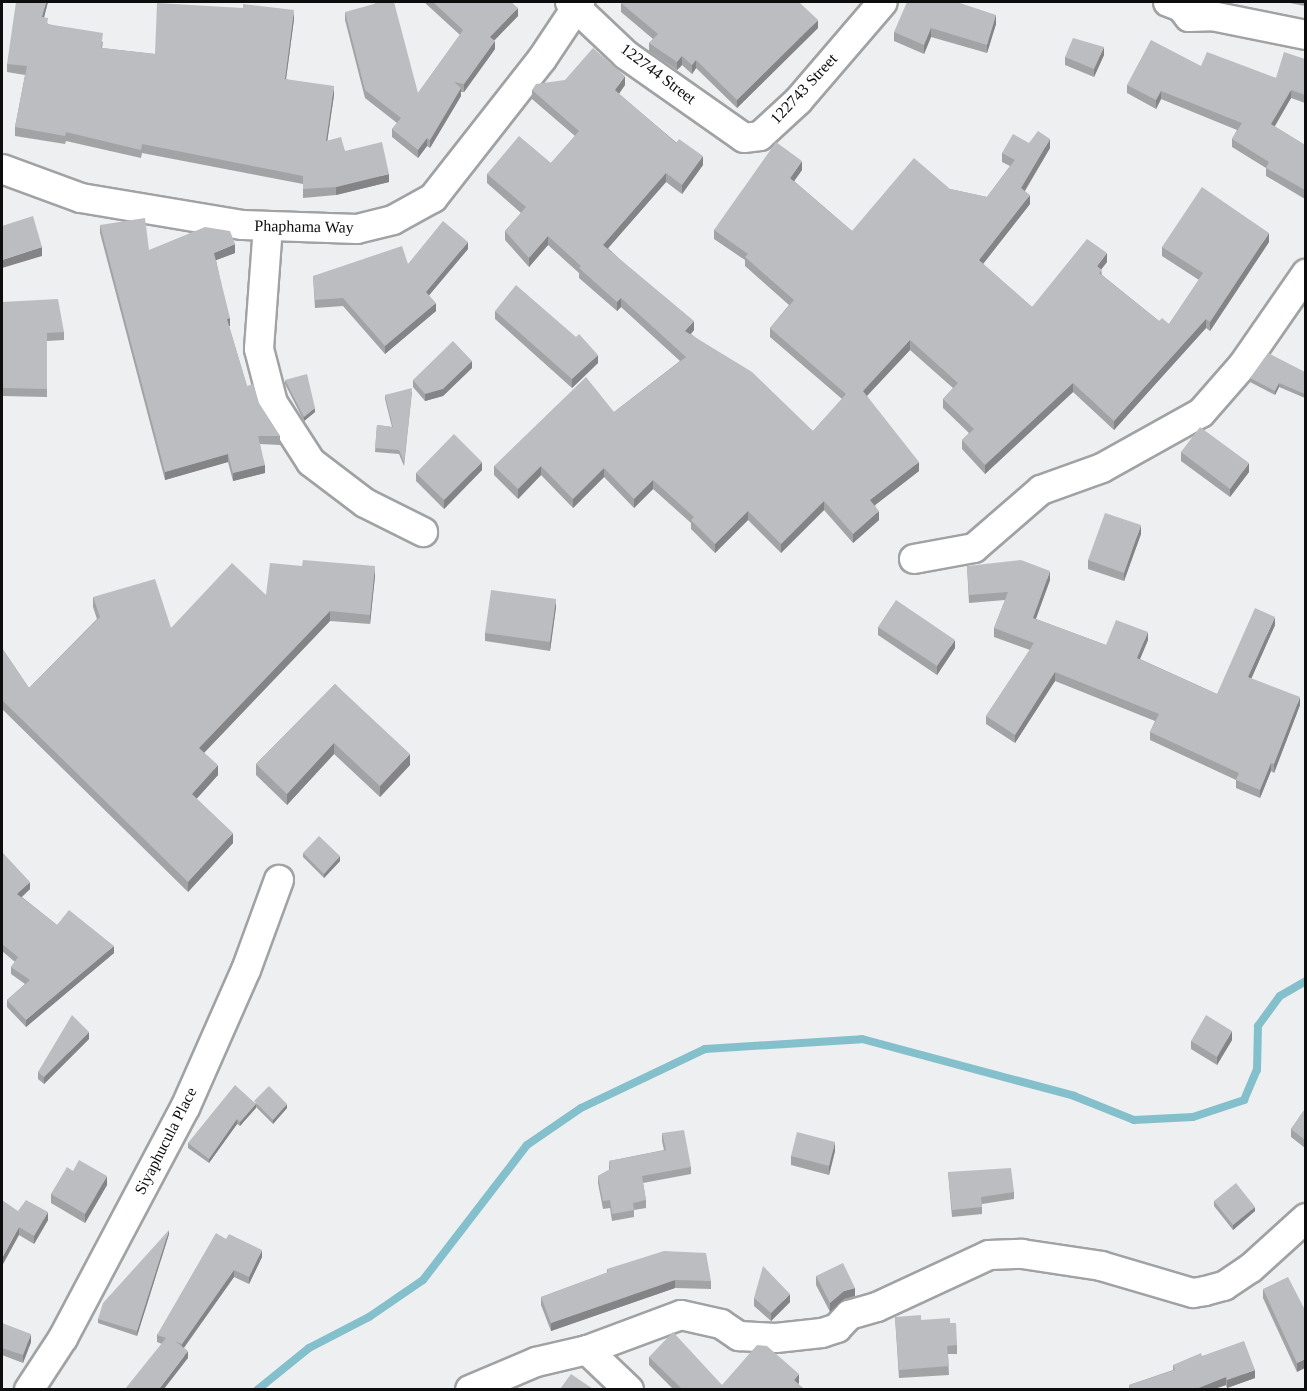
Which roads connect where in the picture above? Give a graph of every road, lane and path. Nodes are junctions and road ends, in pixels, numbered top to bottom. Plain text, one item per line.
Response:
1 (883, 2) edge
2 (1168, 2) edge
3 (576, 3) edge
4 (1305, 35) edge
5 (744, 138) joint
6 (2, 170) edge
7 (268, 226) junction
8 (1305, 274) edge
9 (423, 532) dead end
10 (914, 559) dead end
11 (279, 880) dead end
12 (1305, 1218) edge
13 (587, 1350) junction
14 (29, 1389) edge
15 (470, 1389) edge
16 (629, 1389) edge

1 - 5 street, 122743 Street
2 - 4 street
3 - 5 street, 122744 Street
3 - 7 street, Phaphama Way
6 - 7 street, Phaphama Way
7 - 9 street
8 - 10 street
11 - 14 street, Siyaphucula Place
12 - 13 street
13 - 15 street
13 - 16 street

